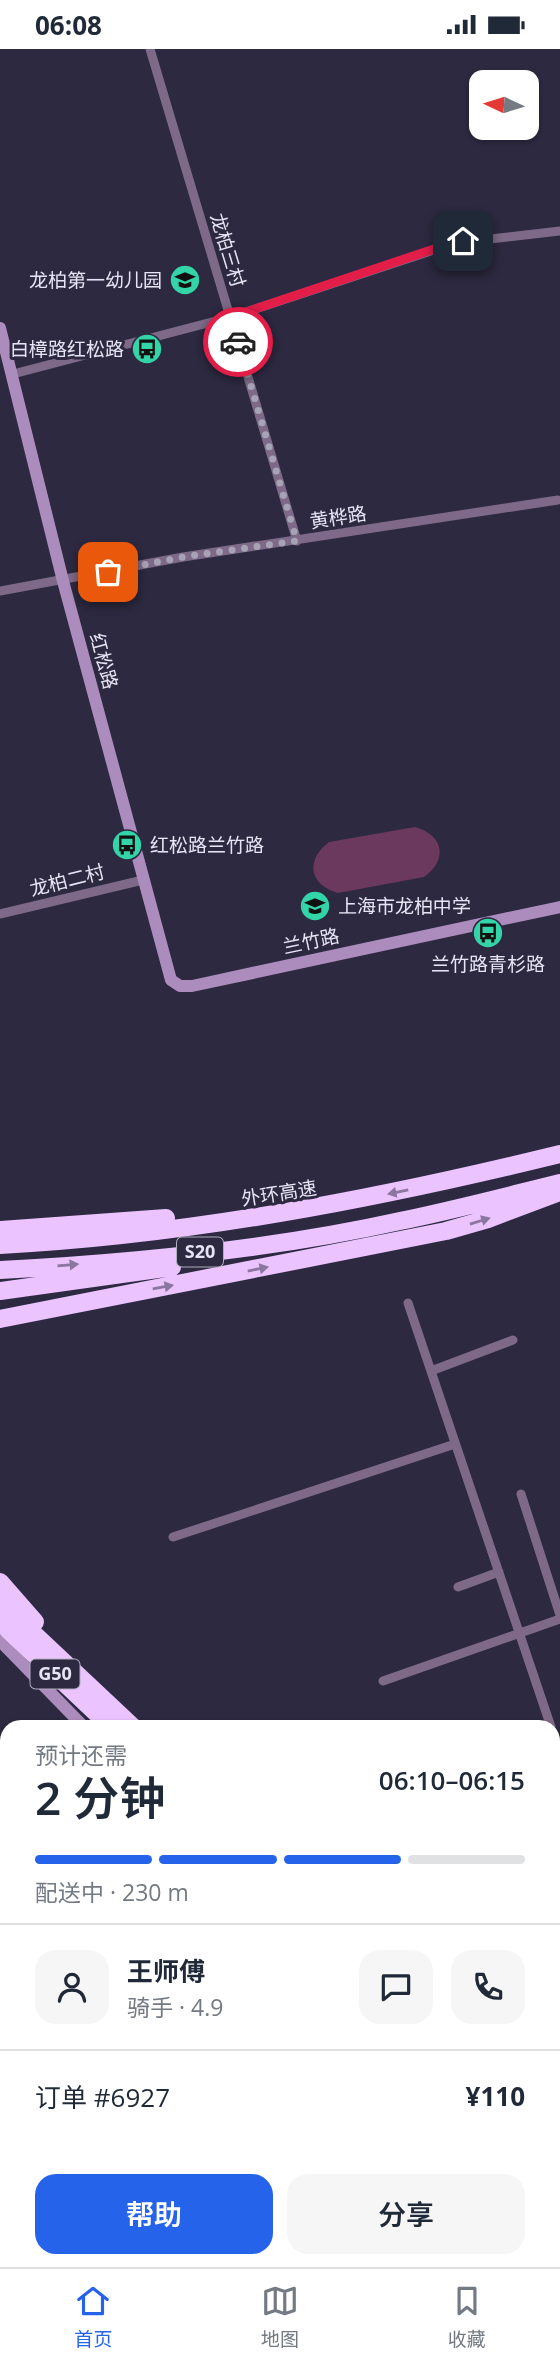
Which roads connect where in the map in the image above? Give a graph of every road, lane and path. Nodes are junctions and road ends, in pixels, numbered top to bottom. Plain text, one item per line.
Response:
1 (150, 49) edge
2 (560, 231) edge
3 (231, 317) junction
4 (0, 328) edge
5 (13, 374) junction
6 (559, 499) edge
7 (297, 541) junction
8 (63, 581) junction
9 (0, 591) edge
10 (143, 880) junction
11 (560, 907) edge
12 (0, 914) edge
13 (192, 986) joint
14 (560, 1154) edge
15 (560, 1183) edge
16 (560, 1192) edge
17 (344, 1203) junction
18 (399, 1222) junction
19 (0, 1230) edge
20 (0, 1245) edge
21 (0, 1270) edge
22 (0, 1292) edge
23 (408, 1303) dead end
24 (0, 1319) edge
25 (513, 1340) dead end
26 (431, 1371) junction
27 (455, 1444) junction
28 (521, 1494) dead end
29 (173, 1537) dead end
30 (499, 1572) junction
31 (0, 1582) edge
32 (458, 1587) dead end
33 (0, 1602) edge
34 (0, 1608) edge
35 (560, 1617) edge
36 (0, 1622) edge
37 (519, 1633) junction
38 (0, 1639) edge
39 (383, 1681) dead end
40 (89, 1686) junction
41 (77, 1720) edge
42 (111, 1720) edge
43 (113, 1720) edge
44 (114, 1720) edge
45 (116, 1720) edge
46 (549, 1720) edge

1 - 3 street, 龙柏三村
2 - 3 street
3 - 5 street
3 - 7 street, 龙柏三村
4 - 5 street, 红松路
5 - 8 street, 红松路
6 - 7 street, 黄桦路
7 - 8 street, 黄桦路
8 - 9 street, 黄桦路
8 - 10 street, 红松路
10 - 12 street, 龙柏二村
10 - 13 street, 红松路
11 - 13 street, 兰竹路
14 -> 17 highway, 外环高速 / S20
15 - 18 highway, S20
24 -> 16 highway
17 - 19 highway
17 - 20 highway, 外环高速 / S20
21 -> 18 highway, S20
18 - 22 highway
23 - 26 street
25 - 26 street
26 - 27 street
27 - 29 street
27 - 30 street
28 - 35 street
30 - 32 street
30 - 37 street
31 - 40 highway
33 - 40 highway, G50
34 - 44 street
35 - 37 street
36 - 43 highway, G50
37 - 39 street
37 - 46 street
38 - 41 street
38 - 42 highway
40 - 45 highway, G50

